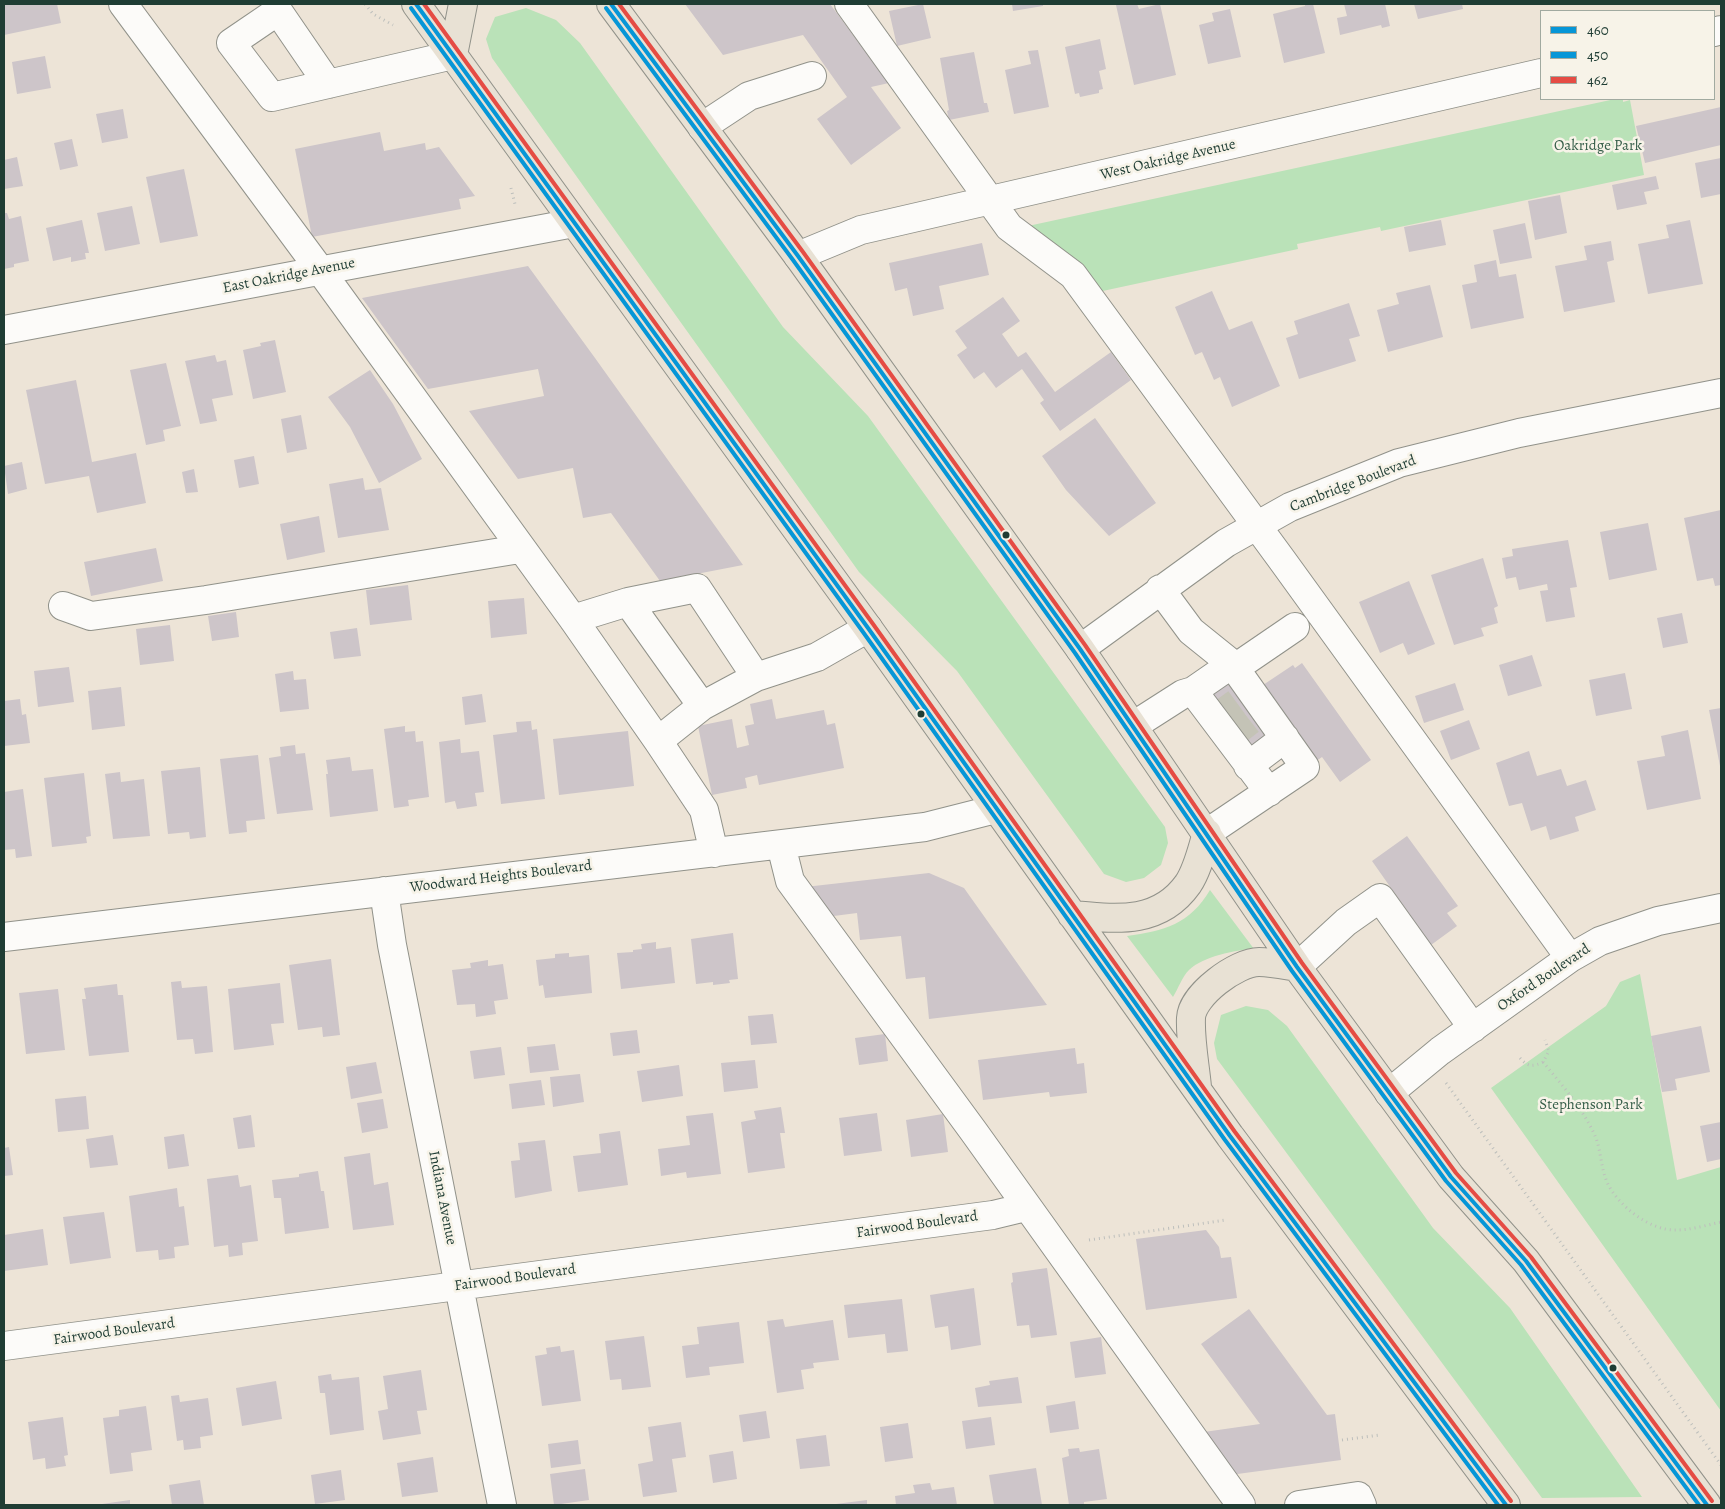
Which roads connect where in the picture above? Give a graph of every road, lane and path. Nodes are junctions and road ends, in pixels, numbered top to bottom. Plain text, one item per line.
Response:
1 (123, 4) edge
2 (365, 4) edge
3 (416, 4) edge
4 (463, 4) edge
5 (611, 4) edge
6 (849, 4) edge
7 (395, 26) dead end
8 (453, 55) junction
9 (1540, 73) edge
10 (812, 76) dead end
11 (328, 84) dead end
12 (702, 128) junction
13 (510, 187) dead end
14 (990, 201) junction
15 (574, 223) junction
16 (513, 234) junction
17 (798, 256) junction
18 (320, 270) junction
19 (4, 330) edge
20 (1721, 393) edge
21 (1256, 525) junction
22 (520, 549) junction
23 (1160, 589) junction
24 (628, 602) junction
25 (63, 606) dead end
26 (573, 619) junction
27 (1295, 626) dead end
28 (868, 628) junction
29 (1080, 649) junction
30 (1234, 666) junction
31 (756, 677) junction
32 (1193, 691) junction
33 (702, 706) junction
34 (1133, 726) junction
35 (1285, 738) junction
36 (658, 741) junction
37 (1248, 766) junction
38 (1269, 792) junction
39 (996, 809) junction
40 (1207, 833) junction
41 (781, 845) junction
42 (714, 853) junction
43 (384, 891) junction
44 (1721, 908) edge
45 (1072, 915) junction
46 (4, 937) edge
47 (1570, 958) junction
48 (1297, 967) junction
49 (1473, 1028) junction
50 (1545, 1040) dead end
51 (1440, 1051) junction
52 (1520, 1058) dead end
53 (1543, 1062) junction
54 (1197, 1087) junction
55 (1389, 1093) junction
56 (1026, 1207) junction
57 (1226, 1220) dead end
58 (1721, 1222) edge
59 (1088, 1240) dead end
60 (458, 1286) junction
61 (4, 1346) edge
62 (1380, 1435) dead end
63 (1342, 1440) dead end
64 (1721, 1465) edge
65 (502, 1505) edge
66 (1241, 1505) edge
67 (1298, 1505) edge
68 (1362, 1505) edge
69 (1506, 1505) edge
70 (1707, 1505) edge

1 - 18 street
2 - 7 path
3 - 8 main road
4 - 8 main road
5 - 12 main road
6 - 14 street
8 - 11 street
8 - 15 main road
9 - 14 street, West Oakridge Avenue
10 - 12 street
12 - 17 main road
13 - 16 path
14 - 17 street, West Oakridge Avenue
14 - 21 street
15 - 16 street, East Oakridge Avenue
15 - 28 main road
16 - 18 street, East Oakridge Avenue
17 - 29 main road
18 - 19 street, East Oakridge Avenue
18 - 22 street
20 - 21 street, Cambridge Boulevard
21 - 23 street, Cambridge Boulevard
21 - 47 street
22 - 25 street
22 - 26 street
23 - 29 street, Cambridge Boulevard
23 - 30 street
24 - 26 street
24 - 31 street
24 - 33 street
26 - 36 street
27 - 30 street
28 - 31 street
28 - 39 main road
29 - 34 main road
30 - 32 street
30 - 35 street
31 - 33 street
32 - 34 street
32 - 37 street
33 - 36 street
34 - 40 main road
35 - 37 street
35 - 38 street
36 - 42 street
37 - 38 street
38 - 40 street
39 - 41 street, Woodward Heights Boulevard
39 - 45 main road
40 - 45 main road
40 - 48 main road
41 - 42 street, Woodward Heights Boulevard
41 - 56 street
42 - 43 street, Woodward Heights Boulevard
43 - 46 street, Woodward Heights Boulevard
43 - 60 street, Indiana Avenue
44 - 47 street, Oxford Boulevard
45 - 54 main road
47 - 49 street, Oxford Boulevard
48 - 49 street
48 - 54 main road
48 - 55 main road
49 - 51 street, Oxford Boulevard
50 - 53 path
51 - 55 street, Oxford Boulevard
51 - 64 path
52 - 53 path
53 - 58 path
54 - 69 main road
55 - 70 main road
56 - 60 street, Fairwood Boulevard
56 - 66 street
57 - 59 path
60 - 61 street, Fairwood Boulevard
60 - 65 street, Indiana Avenue
62 - 63 path
67 - 68 street

